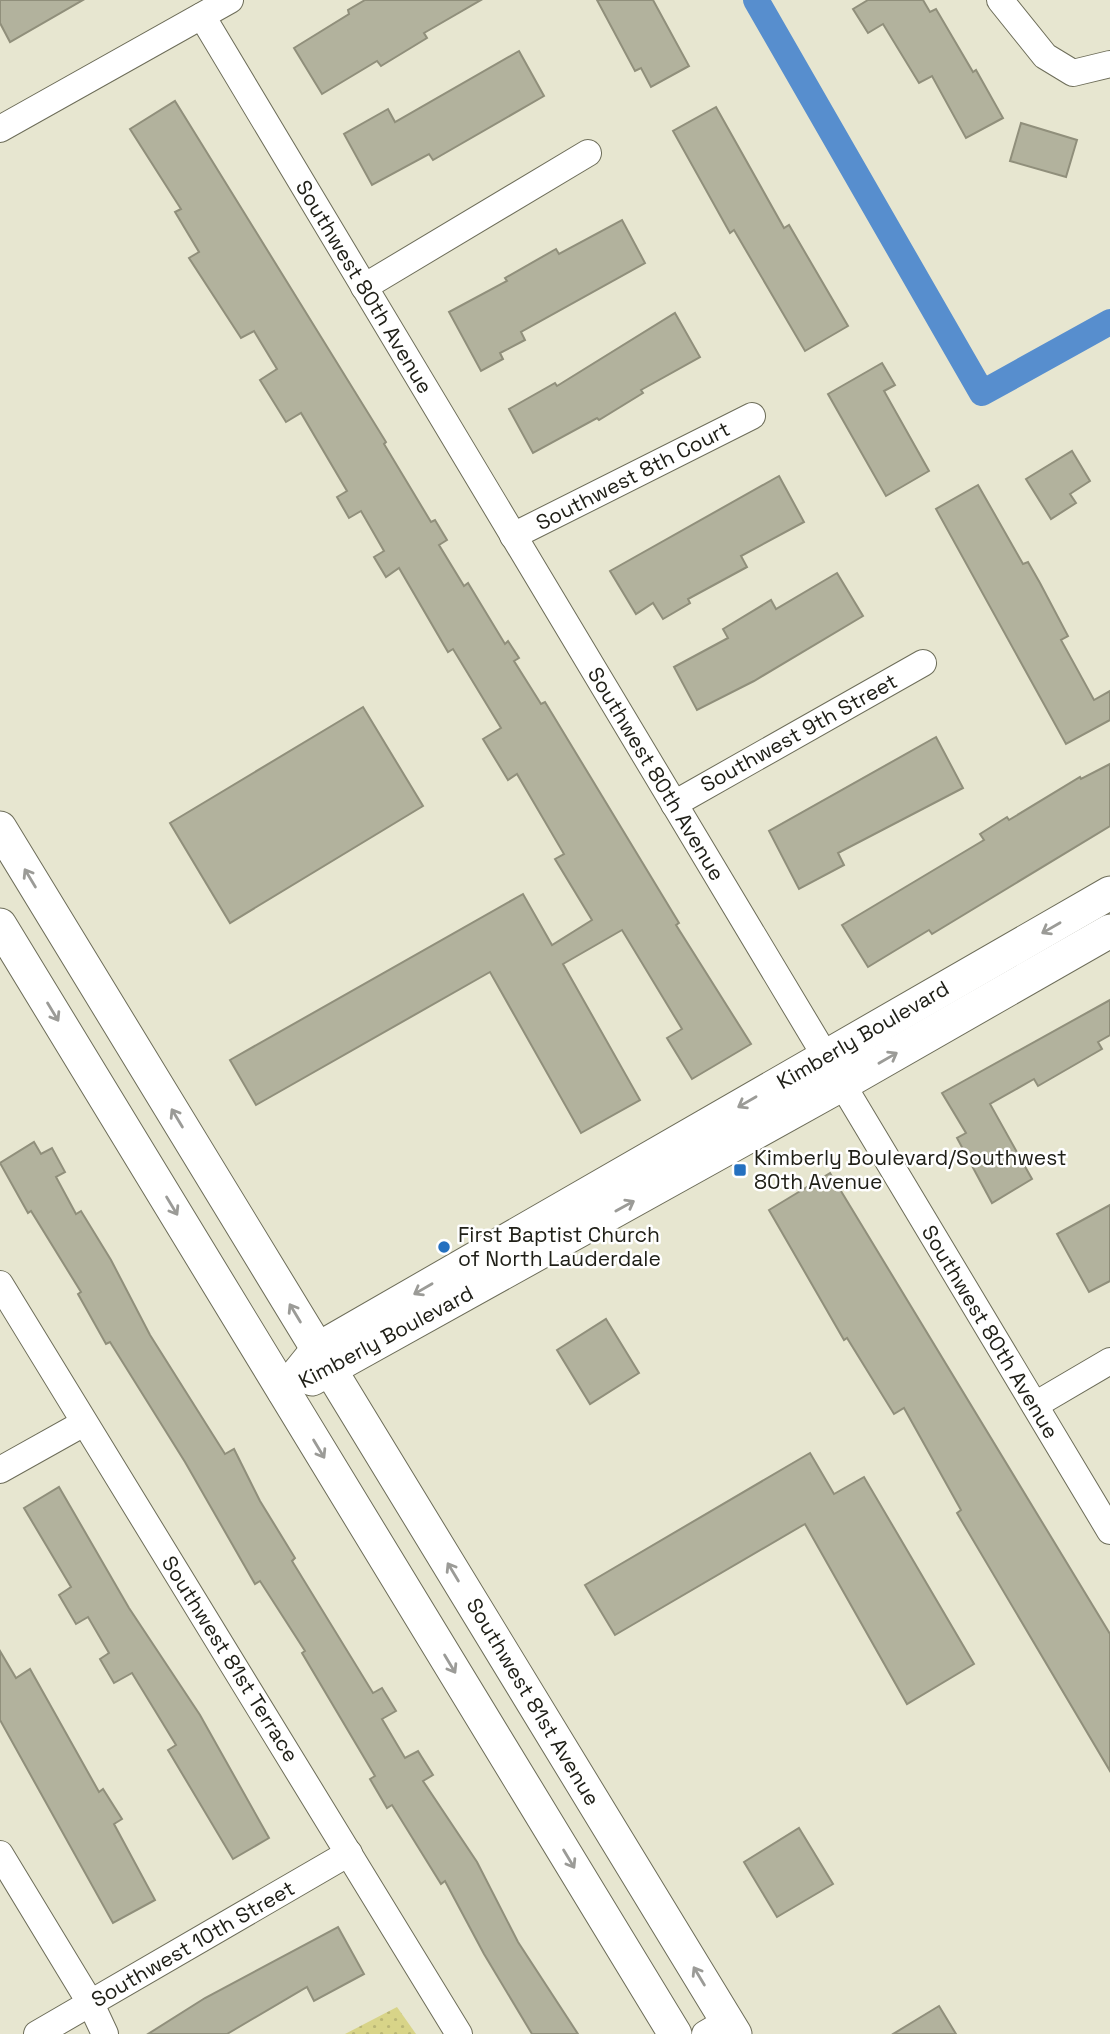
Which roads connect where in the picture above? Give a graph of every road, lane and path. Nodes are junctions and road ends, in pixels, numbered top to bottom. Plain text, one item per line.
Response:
1 (230, 0) edge
2 (1000, 0) edge
3 (202, 16) junction
4 (1110, 64) edge
5 (0, 129) edge
6 (587, 153) dead end
7 (364, 286) junction
8 (752, 416) dead end
9 (513, 536) junction
10 (923, 663) dead end
11 (674, 804) junction
12 (0, 828) edge
13 (1110, 894) edge
14 (0, 925) edge
15 (1110, 931) edge
16 (833, 1071) junction
17 (0, 1284) edge
18 (324, 1360) junction
19 (1110, 1361) edge
20 (284, 1391) junction
21 (1035, 1405) junction
22 (84, 1423) junction
23 (0, 1470) edge
24 (1110, 1531) edge
25 (349, 1853) junction
26 (0, 1854) edge
27 (91, 2004) junction
28 (722, 2030) edge
29 (37, 2034) edge
30 (105, 2034) edge
31 (459, 2034) edge
32 (675, 2034) edge

1 - 3 street
2 - 4 street
3 - 5 street
3 - 7 street, Southwest 80th Avenue
6 - 7 street
7 - 9 street, Southwest 80th Avenue
8 - 9 street, Southwest 8th Court
9 - 11 street, Southwest 80th Avenue
10 - 11 street, Southwest 9th Street
11 - 16 street, Southwest 80th Avenue
18 -> 12 street, Southwest 81st Avenue
13 -> 16 street, Kimberly Boulevard
14 -> 20 street
16 -> 15 street, Kimberly Boulevard
16 - 18 street, Kimberly Boulevard
16 - 21 street, Southwest 80th Avenue
17 - 22 street, Southwest 81st Terrace
18 - 20 street, Kimberly Boulevard
28 -> 18 street, Southwest 81st Avenue
19 - 21 street
20 -> 32 street
21 - 24 street, Southwest 80th Avenue
22 - 23 street
22 - 25 street, Southwest 81st Terrace
25 - 27 street, Southwest 10th Street
25 - 31 street, Southwest 81st Terrace
26 - 27 street
27 - 29 street, Southwest 10th Street
27 - 30 street

